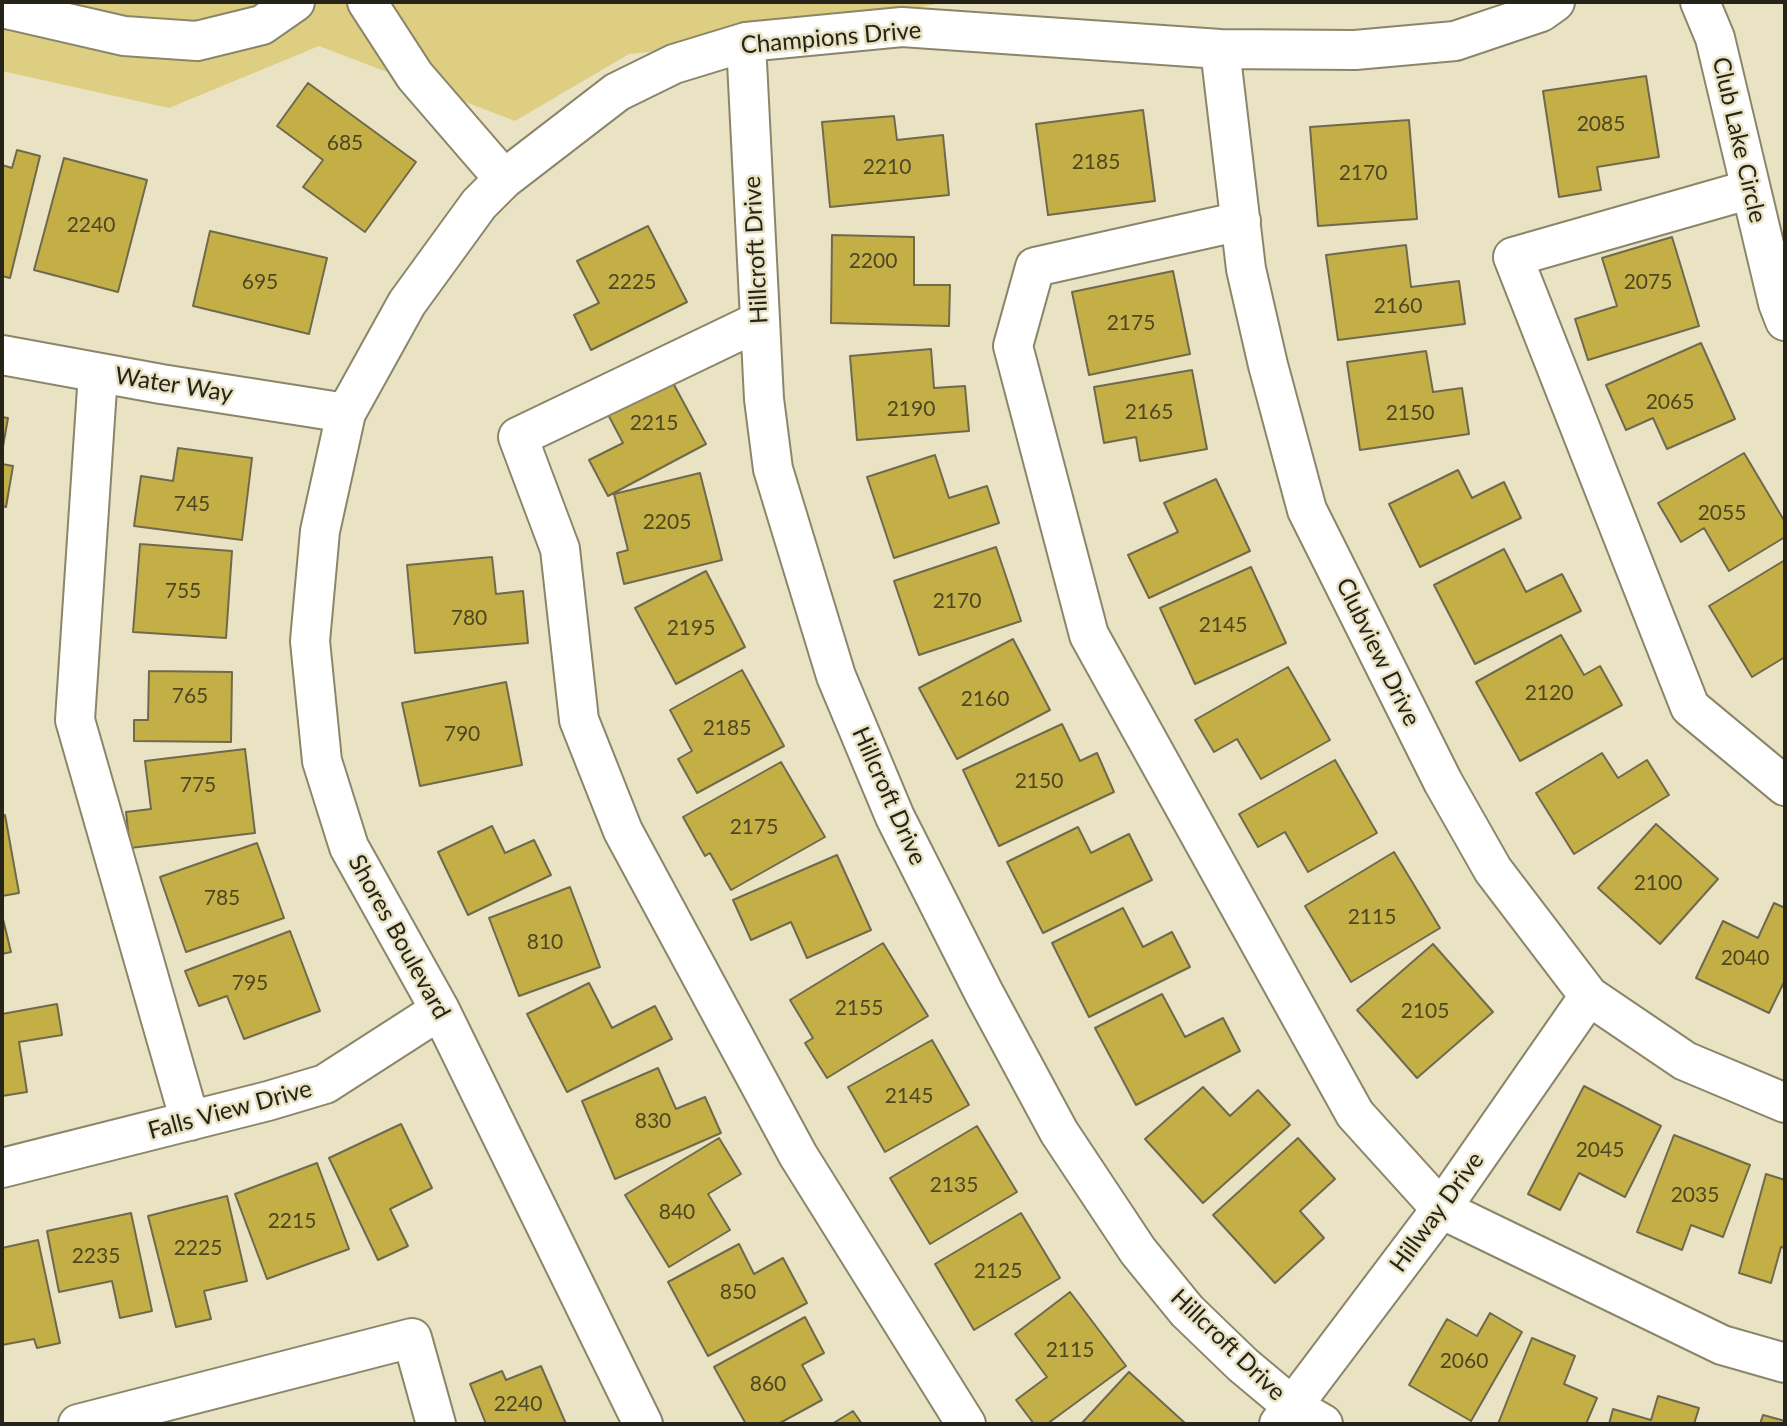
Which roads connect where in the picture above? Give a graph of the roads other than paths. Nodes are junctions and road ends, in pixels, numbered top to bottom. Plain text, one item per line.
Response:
1 (295, 2) edge
2 (367, 2) edge
3 (1555, 2) edge
4 (1700, 2) edge
5 (2, 8) edge
6 (746, 43) junction
7 (1220, 49) junction
8 (504, 179) junction
9 (1751, 189) junction
10 (1241, 221) junction
11 (760, 321) junction
12 (1785, 321) edge
13 (2, 355) edge
14 (98, 373) junction
15 (346, 413) junction
16 (1785, 786) edge
17 (1589, 996) junction
18 (440, 1010) junction
19 (1785, 1103) edge
20 (190, 1121) junction
21 (2, 1168) edge
22 (1441, 1209) junction
23 (1785, 1363) edge
24 (1298, 1418) edge
25 (78, 1424) edge
26 (436, 1424) edge
27 (643, 1424) edge
28 (966, 1424) edge

1 - 5 street
2 - 8 street
3 - 7 street, Champions Drive
4 - 9 street, Club Lake Circle
6 - 7 street, Champions Drive
6 - 8 street, Champions Drive
6 - 11 street, Hillcroft Drive
7 - 10 street, Clubview Drive
8 - 15 street, Champions Drive
9 - 12 street, Club Lake Circle
9 - 16 street
10 - 17 street, Clubview Drive
10 - 22 street
11 - 24 street, Hillcroft Drive
11 - 28 street
13 - 14 street, Water Way
14 - 15 street, Water Way
14 - 20 street
15 - 18 street, Shores Boulevard
17 - 19 street, Clubview Drive
17 - 22 street, Hillway Drive
18 - 20 street, Falls View Drive
18 - 27 street, Shores Boulevard
20 - 21 street, Falls View Drive
22 - 23 street
22 - 24 street, Hillway Drive
25 - 26 street

